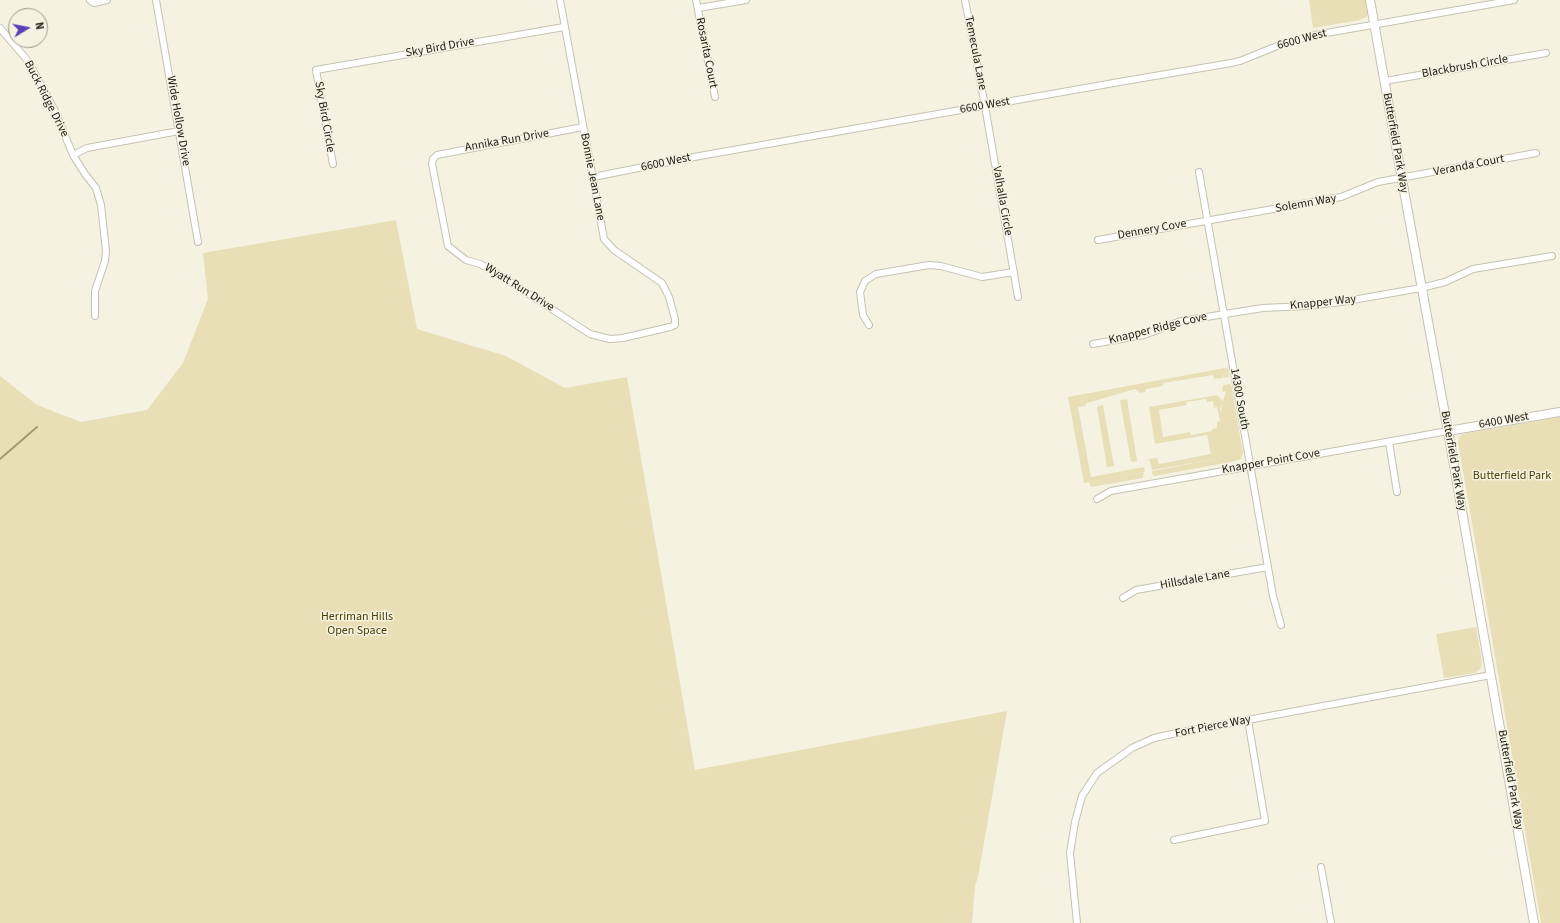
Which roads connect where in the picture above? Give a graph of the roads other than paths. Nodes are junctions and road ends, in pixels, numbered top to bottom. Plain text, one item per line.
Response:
1 (90, 0) edge
2 (107, 0) edge
3 (156, 0) edge
4 (560, 0) edge
5 (696, 0) edge
6 (746, 0) edge
7 (965, 0) edge
8 (1370, 0) edge
9 (1514, 0) edge
10 (698, 8) junction
11 (1374, 25) junction
12 (564, 27) junction
13 (0, 28) edge
14 (1546, 53) dead end
15 (316, 70) joint
16 (1385, 81) junction
17 (714, 98) dead end
18 (985, 106) junction
19 (583, 127) junction
20 (179, 131) junction
21 (1536, 153) dead end
22 (73, 155) junction
23 (433, 159) joint
24 (332, 164) dead end
25 (1199, 172) dead end
26 (593, 177) junction
27 (1401, 178) junction
28 (1207, 221) junction
29 (1098, 240) dead end
30 (198, 242) dead end
31 (1552, 256) dead end
32 (1014, 272) junction
33 (1421, 288) junction
34 (1018, 297) dead end
35 (1224, 314) junction
36 (95, 316) dead end
37 (675, 325) joint
38 (869, 325) dead end
39 (1093, 344) dead end
40 (1560, 412) edge
41 (1448, 431) junction
42 (1389, 442) junction
43 (1250, 466) junction
44 (1397, 492) dead end
45 (1097, 499) dead end
46 (1268, 567) junction
47 (1123, 598) dead end
48 (1281, 625) dead end
49 (1491, 675) junction
50 (1248, 720) junction
51 (1174, 840) dead end
52 (1322, 867) dead end
53 (1077, 923) edge
54 (1331, 923) edge
55 (1534, 923) edge

1 - 2 street
3 - 20 street, Wide Hollow Drive
4 - 12 street, Bonnie Jean Lane
5 - 10 street, Rosarita Court
6 - 10 street
7 - 18 street, Temecula Lane
8 - 11 street, Butterfield Park Way
9 - 11 street, 6600 West
10 - 17 street, Rosarita Court
11 - 16 street, Butterfield Park Way
11 - 18 street, 6600 West
12 - 15 street, Sky Bird Drive
12 - 19 street, Bonnie Jean Lane
13 - 22 street, Buck Ridge Drive
14 - 16 street, Blackbrush Circle
15 - 24 street, Sky Bird Circle
16 - 27 street, Butterfield Park Way
18 - 26 street, 6600 West
18 - 32 street, Valhalla Circle
19 - 23 street, Annika Run Drive
19 - 26 street, Bonnie Jean Lane
20 - 22 street
20 - 30 street, Wide Hollow Drive
21 - 27 street, Veranda Court
22 - 36 street, Buck Ridge Drive
23 - 37 street, Wyatt Run Drive
25 - 28 street, 14300 South
26 - 37 street, Bonnie Jean Lane
27 - 28 street, Solemn Way
27 - 33 street, Butterfield Park Way
28 - 29 street, Dennery Cove
28 - 35 street, 14300 South
31 - 33 street, Knapper Way
32 - 34 street, Valhalla Circle
32 - 38 street
33 - 35 street, Knapper Way
33 - 41 street, Butterfield Park Way
35 - 39 street, Knapper Ridge Cove
35 - 43 street, 14300 South
40 - 41 street, 6400 West
41 - 42 street, Knapper Point Cove
41 - 49 street, Butterfield Park Way
42 - 43 street, Knapper Point Cove
42 - 44 street
43 - 45 street, Knapper Point Cove
43 - 46 street, 14300 South
46 - 47 street, Hillsdale Lane
46 - 48 street, 14300 South
49 - 50 street, Fort Pierce Way
49 - 55 street, Butterfield Park Way
50 - 51 street
50 - 53 street, Fort Pierce Way
52 - 54 street

